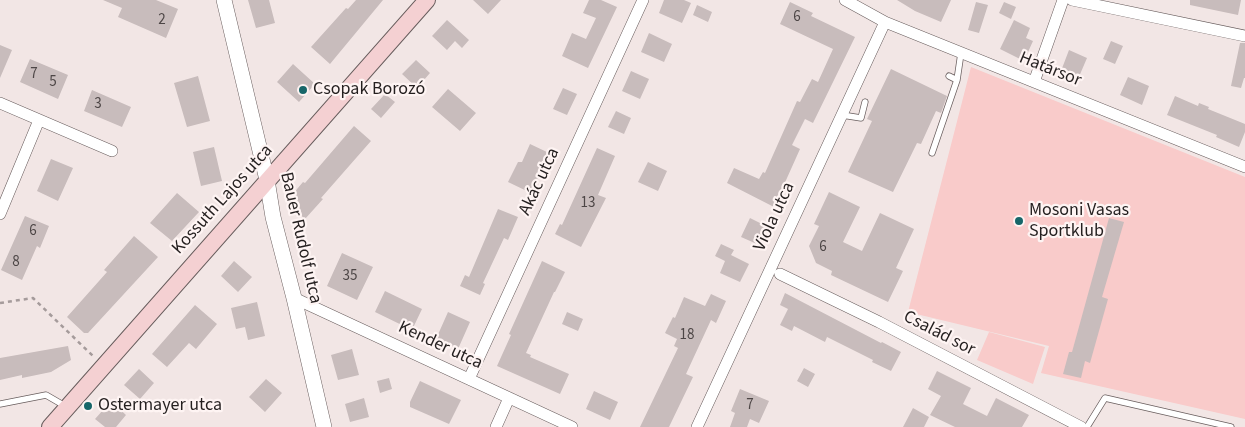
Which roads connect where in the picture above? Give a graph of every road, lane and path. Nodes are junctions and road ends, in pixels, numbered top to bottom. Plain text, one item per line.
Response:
1 (224, 0) edge
2 (427, 0) edge
3 (643, 0) edge
4 (845, 0) edge
5 (1063, 0) edge
6 (1072, 0) edge
7 (885, 22) junction
8 (1245, 36) edge
9 (961, 53) junction
10 (949, 76) dead end
11 (957, 80) junction
12 (1034, 82) junction
13 (865, 102) dead end
14 (0, 103) edge
15 (842, 115) junction
16 (39, 120) junction
17 (112, 151) dead end
18 (932, 153) dead end
19 (1245, 167) edge
20 (267, 180) junction
21 (0, 214) edge
22 (780, 274) dead end
23 (294, 298) junction
24 (0, 303) edge
25 (103, 366) junction
26 (470, 379) junction
27 (509, 398) junction
28 (0, 404) edge
29 (67, 407) junction
30 (50, 427) edge
31 (324, 427) edge
32 (496, 427) edge
33 (572, 427) edge
34 (698, 427) edge
35 (1081, 427) edge
36 (1087, 427) edge
37 (1231, 427) edge

1 - 20 street, Bauer Rudolf utca
2 - 20 main road, Kossuth Lajos utca
3 - 26 street, Akác utca
4 - 7 street, Határsor
5 - 12 street
6 - 8 street
7 - 9 street, Határsor
7 - 15 street, Viola utca
9 - 11 lane
9 - 12 street, Határsor
10 - 11 lane
11 - 18 lane
12 - 19 street, Határsor
13 - 15 lane
14 - 16 street
15 - 34 street, Viola utca
16 - 17 street
16 - 21 street
20 - 23 street, Bauer Rudolf utca
20 - 25 main road, Kossuth Lajos utca
22 - 35 street, Család sor
23 - 26 street, Kender utca
23 - 31 street, Bauer Rudolf utca
24 - 25 path
25 - 29 main road, Kossuth Lajos utca
26 - 27 street, Kender utca
27 - 32 street
27 - 33 street, Kender utca
28 - 29 lane
29 - 30 main road, Kossuth Lajos utca
36 - 37 lane

